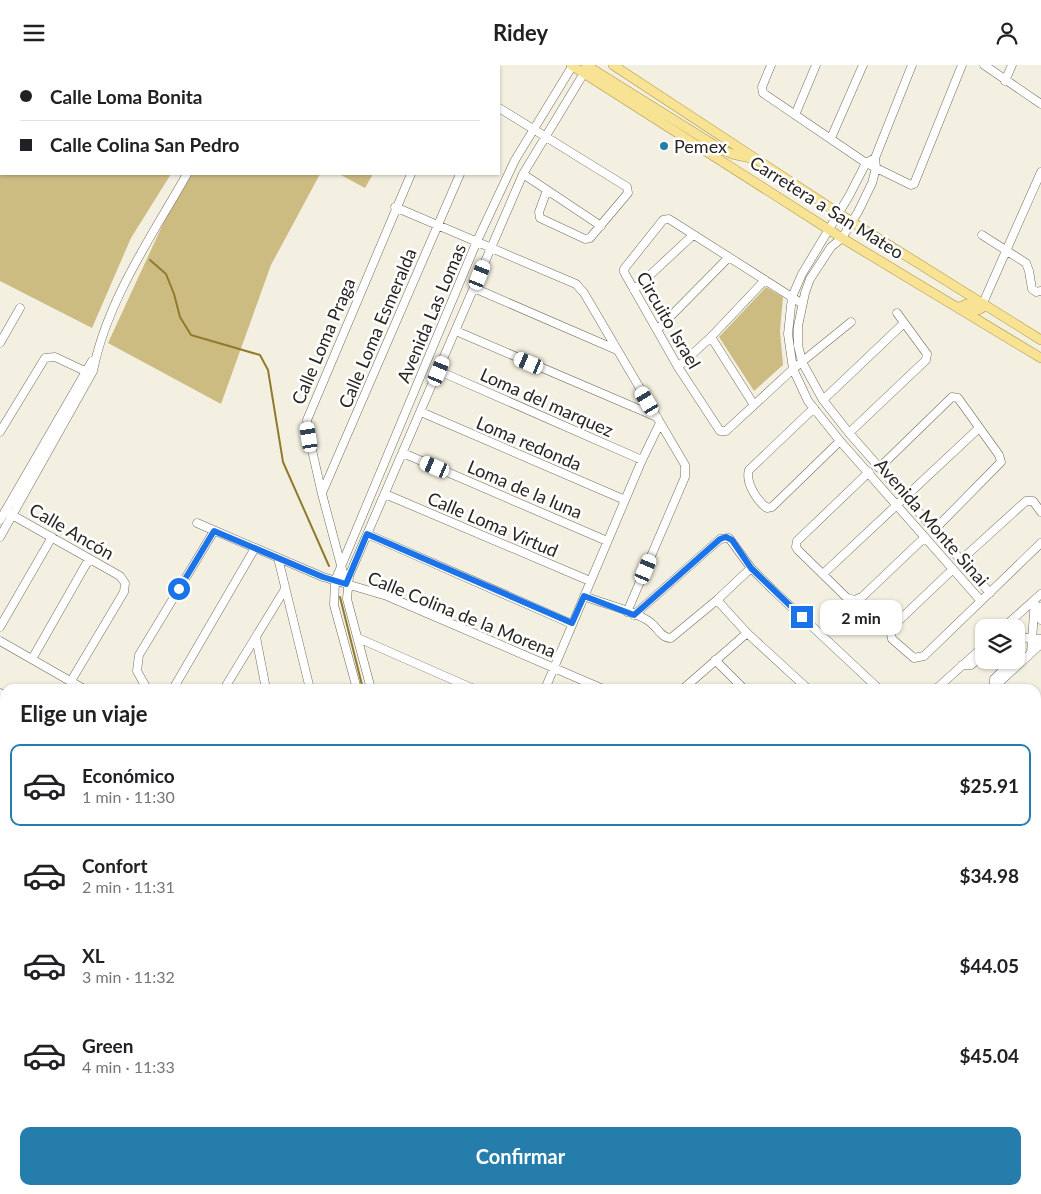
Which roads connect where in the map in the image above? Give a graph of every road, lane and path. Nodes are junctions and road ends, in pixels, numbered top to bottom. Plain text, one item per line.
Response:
1 (572, 65) edge
2 (613, 65) edge
3 (771, 65) edge
4 (816, 65) edge
5 (862, 65) edge
6 (912, 65) edge
7 (962, 65) edge
8 (984, 65) edge
9 (1012, 65) edge
10 (586, 67) edge
11 (1005, 81) junction
12 (1041, 104) edge
13 (500, 109) edge
14 (795, 115) junction
15 (535, 129) junction
16 (545, 136) junction
17 (831, 138) junction
18 (875, 158) junction
19 (756, 159) junction
20 (866, 163) junction
21 (876, 168) junction
22 (1041, 172) edge
23 (186, 175) edge
24 (411, 175) edge
25 (460, 175) edge
26 (523, 175) junction
27 (547, 190) junction
28 (395, 207) junction
29 (839, 213) junction
30 (852, 222) junction
31 (436, 225) junction
32 (600, 226) junction
33 (830, 229) junction
34 (693, 235) junction
35 (982, 235) dead end
36 (842, 237) junction
37 (477, 241) junction
38 (490, 247) junction
39 (1008, 250) junction
40 (729, 257) junction
41 (765, 280) junction
42 (474, 288) junction
43 (634, 290) junction
44 (1041, 291) edge
45 (792, 297) junction
46 (802, 303) junction
47 (983, 303) junction
48 (959, 307) junction
49 (20, 308) dead end
50 (897, 313) dead end
51 (851, 321) dead end
52 (904, 323) junction
53 (657, 330) junction
54 (456, 331) junction
55 (711, 337) junction
56 (1041, 340) edge
57 (0, 343) edge
58 (617, 350) junction
59 (97, 353) junction
60 (1041, 358) edge
61 (802, 362) junction
62 (678, 367) junction
63 (793, 369) junction
64 (439, 371) junction
65 (87, 372) junction
66 (823, 400) junction
67 (754, 405) junction
68 (814, 409) junction
69 (421, 412) junction
70 (659, 420) junction
71 (978, 429) junction
72 (0, 432) edge
73 (849, 433) junction
74 (840, 441) junction
75 (402, 453) junction
76 (642, 460) junction
77 (879, 468) junction
78 (869, 472) junction
79 (322, 494) junction
80 (385, 494) junction
81 (906, 497) junction
82 (625, 500) junction
83 (897, 505) junction
84 (1041, 512) edge
85 (9, 513) junction
86 (0, 520) edge
87 (197, 523) dead end
88 (934, 530) junction
89 (214, 531) junction
90 (367, 534) junction
91 (0, 537) edge
92 (52, 537) junction
93 (924, 537) junction
94 (608, 541) junction
95 (1041, 543) edge
96 (255, 549) junction
97 (278, 558) junction
98 (89, 559) junction
99 (961, 560) junction
100 (341, 564) junction
101 (751, 568) junction
102 (953, 569) junction
103 (823, 575) junction
104 (335, 581) junction
105 (590, 581) junction
106 (346, 584) junction
107 (285, 589) junction
108 (990, 593) junction
109 (584, 596) junction
110 (1038, 597) edge
111 (716, 600) junction
112 (981, 601) junction
113 (1041, 607) edge
114 (630, 614) junction
115 (1013, 619) edge
116 (1041, 620) edge
117 (572, 623) junction
118 (0, 627) edge
119 (747, 633) junction
120 (256, 637) junction
121 (358, 638) junction
122 (1025, 638) edge
123 (1031, 638) junction
124 (1041, 639) edge
125 (0, 641) edge
126 (1041, 644) edge
127 (1032, 653) junction
128 (975, 654) edge
129 (32, 659) junction
130 (715, 661) junction
131 (975, 662) edge
132 (962, 665) junction
133 (554, 668) junction
134 (1004, 669) edge
135 (70, 681) junction
136 (75, 684) edge
137 (144, 684) edge
138 (176, 684) edge
139 (227, 684) edge
140 (265, 684) edge
141 (309, 684) edge
142 (356, 684) edge
143 (370, 684) edge
144 (463, 684) edge
145 (547, 684) edge
146 (591, 684) edge
147 (689, 684) edge
148 (739, 684) edge
149 (803, 684) edge
150 (874, 684) edge
151 (941, 684) edge
152 (993, 684) edge
153 (997, 684) edge

1 - 10 main road, Carretera a San Mateo
1 - 15 street, Avenida Las Lomas
2 - 19 main road, Carretera a San Mateo
3 - 14 street
4 - 14 street
5 - 17 street
6 - 18 street
7 - 21 street
8 - 11 street
9 - 11 street
10 - 16 street, Avenida Las Lomas
10 - 19 main road
10 - 33 main road, Carretera a San Mateo
11 - 12 street
13 - 15 street
14 - 17 street
15 - 16 street
15 - 37 street, Avenida Las Lomas
16 - 26 street, Avenida Las Lomas
16 - 32 street
17 - 20 street
18 - 20 street
18 - 21 street
19 - 29 main road, Carretera a San Mateo
20 - 21 street
20 - 29 street, Avenida Monte Sinai
21 - 30 street, Avenida Monte Sinai
22 - 39 street
23 - 59 street
24 - 28 street, Calle Loma Praga
25 - 31 street, Calle Loma Esmeralda
26 - 27 street
26 - 38 street, Avenida Las Lomas
27 - 32 street
27 - 32 street
28 - 31 street
28 - 79 street, Calle Loma Praga
29 - 30 main road, Carretera a San Mateo
29 - 33 street, Avenida Monte Sinai
30 - 36 street, Avenida Monte Sinai
30 - 47 main road, Carretera a San Mateo
31 - 37 street
31 - 79 street, Calle Loma Esmeralda
33 - 36 main road, Carretera a San Mateo
33 - 45 street, Avenida Monte Sinai
34 - 40 street, Circuito Israel
34 - 43 street
34 - 43 street, Circuito Israel
35 - 39 street
36 - 46 street, Avenida Monte Sinai
36 - 48 main road, Carretera a San Mateo
37 - 38 street
37 - 100 street, Avenida Las Lomas
38 - 42 street, Avenida Las Lomas
38 - 58 street
39 - 44 street
39 - 47 street
40 - 41 street, Circuito Israel
40 - 53 street
41 - 45 street, Circuito Israel
41 - 55 street
42 - 54 street, Avenida Las Lomas
42 - 58 street
43 - 53 street, Circuito Israel
45 - 46 street, Circuito Israel
45 - 63 street, Avenida Monte Sinai
46 - 61 street, Avenida Monte Sinai
47 - 48 main road
47 - 56 main road, Carretera a San Mateo
48 - 60 main road, Carretera a San Mateo
49 - 57 street
50 - 52 street
51 - 61 street, Circuito Israel
52 - 66 street
52 - 73 street
53 - 62 street, Circuito Israel
54 - 64 street, Avenida Las Lomas
54 - 70 street
55 - 62 street
55 - 67 street
58 - 70 street
59 - 65 street
59 - 85 street
61 - 63 street, Circuito Israel
61 - 66 street, Avenida Monte Sinai
62 - 67 street, Circuito Israel
63 - 67 street, Circuito Israel
63 - 68 street, Avenida Monte Sinai
64 - 69 street, Avenida Las Lomas
64 - 76 street, Loma del marquez
65 - 72 street
65 - 85 street
66 - 73 street, Avenida Monte Sinai
68 - 74 street, Avenida Monte Sinai
68 - 74 street
69 - 75 street, Avenida Las Lomas
69 - 82 street, Loma redonda
70 - 76 street
70 - 114 street
71 - 77 street
71 - 81 street
71 - 88 street
73 - 77 street, Avenida Monte Sinai
74 - 78 street, Avenida Monte Sinai
75 - 80 street, Avenida Las Lomas
75 - 94 street, Loma de la luna
76 - 82 street
77 - 81 street, Avenida Monte Sinai
78 - 83 street, Avenida Monte Sinai
78 - 103 street
79 - 100 street, Calle Loma Praga
80 - 90 street, Avenida Las Lomas
80 - 105 street, Calle Loma Virtud
81 - 83 street
81 - 88 street, Avenida Monte Sinai
82 - 94 street
83 - 93 street, Avenida Monte Sinai
83 - 103 street
84 - 99 street
85 - 86 street
85 - 91 street
85 - 92 street, Calle Ancón
87 - 89 street, Calle Colina de la Morena
88 - 99 street, Avenida Monte Sinai
89 - 96 street, Calle Colina de la Morena
89 - 137 street
90 - 106 street, Avenida Las Lomas
90 - 117 street
92 - 98 street, Calle Ancón
92 - 118 street
93 - 102 street, Avenida Monte Sinai
93 - 103 street
94 - 105 street
95 - 108 street
96 - 97 street, Calle Colina de la Morena
96 - 138 street
97 - 104 street, Calle Colina de la Morena
97 - 107 street
98 - 129 street
98 - 135 street, Calle Ancón
99 - 108 street, Avenida Monte Sinai
100 - 104 street, Avenida Las Lomas
100 - 106 street, Calle Loma Praga
101 - 111 street
101 - 114 street
101 - 150 street
102 - 112 street, Avenida Monte Sinai
102 - 112 street
104 - 106 street, Calle Colina de la Morena
104 - 142 street, Avenida Las Lomas
105 - 109 street
106 - 121 street, Calle Loma Praga
106 - 133 street, Calle Colina de la Morena
107 - 120 street
107 - 141 street
108 - 112 street, Avenida Monte Sinai
109 - 114 street
109 - 117 street
110 - 115 street
110 - 123 street
111 - 114 street
111 - 119 street
113 - 116 street
117 - 133 street
119 - 130 street
119 - 149 street
120 - 139 street
120 - 140 street
121 - 143 street, Calle Loma Praga
121 - 144 street
122 - 123 street
123 - 124 street
123 - 127 street
125 - 129 street
126 - 127 street
127 - 153 street
128 - 132 street
129 - 135 street
130 - 147 street
130 - 148 street
131 - 132 street
132 - 151 street
133 - 145 street
133 - 146 street, Calle Colina de la Morena
134 - 152 street
135 - 136 street

